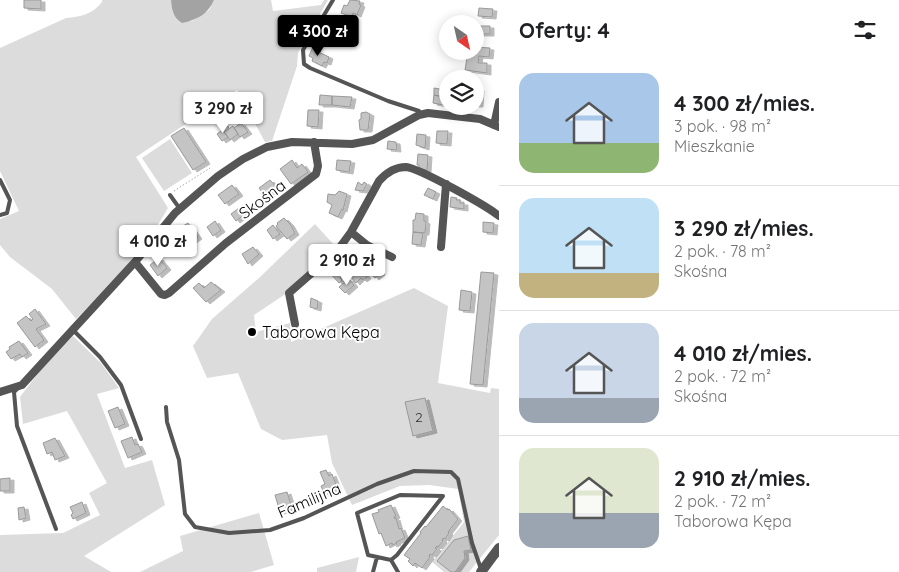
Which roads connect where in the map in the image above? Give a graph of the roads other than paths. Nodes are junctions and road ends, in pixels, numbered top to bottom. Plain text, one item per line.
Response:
1 (333, 0) edge
2 (499, 102) edge
3 (418, 115) junction
4 (497, 126) edge
5 (314, 142) junction
6 (0, 180) edge
7 (446, 184) junction
8 (170, 195) road end
9 (180, 208) junction
10 (0, 216) edge
11 (499, 216) edge
12 (351, 232) junction
13 (441, 246) dead end
14 (392, 257) dead end
15 (135, 262) junction
16 (295, 324) dead end
17 (73, 329) junction
18 (22, 385) junction
19 (0, 392) edge
20 (166, 406) dead end
21 (141, 438) dead end
22 (56, 529) dead end
23 (499, 548) edge
24 (377, 557) junction
25 (391, 560) junction
26 (485, 570) edge
27 (373, 572) edge
28 (398, 572) edge

1 - 3 lane
2 - 4 street
3 - 4 street
3 - 5 street
5 - 9 street
5 - 15 street, Skośna
6 - 10 lane
7 - 11 street
7 - 12 street
7 - 13 street
8 - 9 lane
9 - 15 street
12 - 14 street
12 - 16 street
15 - 17 street
17 - 18 street
17 - 21 lane
18 - 19 street
18 - 22 lane
20 - 26 lane, Familijna
23 - 26 street
24 - 25 lane
24 - 25 lane
24 - 27 lane
25 - 28 lane

